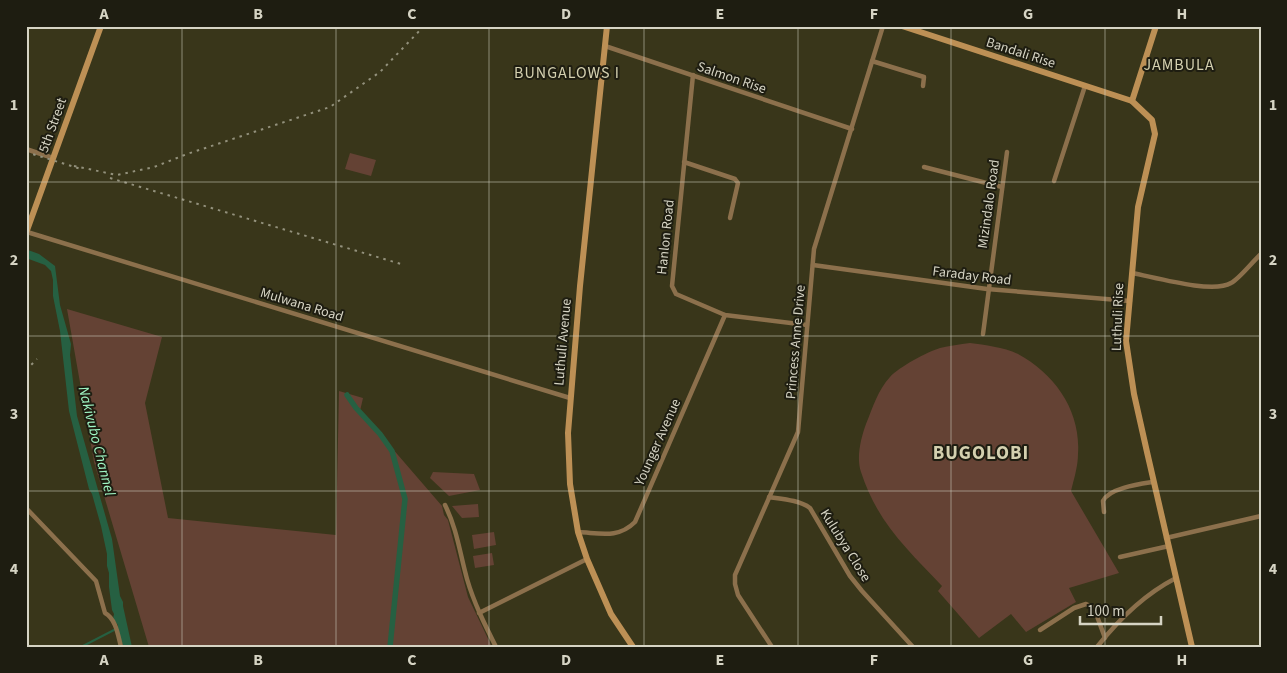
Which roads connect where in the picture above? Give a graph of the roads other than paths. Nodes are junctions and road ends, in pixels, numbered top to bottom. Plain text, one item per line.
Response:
1 (101, 26) edge
2 (607, 26) edge
3 (883, 26) edge
4 (902, 26) edge
5 (1156, 26) edge
6 (605, 46) junction
7 (872, 61) junction
8 (693, 75) junction
9 (923, 86) dead end
10 (1085, 86) junction
11 (1132, 101) junction
12 (852, 129) junction
13 (26, 149) edge
14 (1007, 152) dead end
15 (53, 158) junction
16 (684, 162) junction
17 (924, 168) dead end
18 (1054, 181) dead end
19 (1002, 187) junction
20 (730, 218) dead end
21 (26, 232) edge
22 (1261, 254) edge
23 (813, 264) junction
24 (1132, 273) junction
25 (988, 290) junction
26 (1130, 301) junction
27 (725, 315) junction
28 (807, 325) junction
29 (983, 334) dead end
30 (570, 398) junction
31 (1154, 482) junction
32 (769, 497) junction
33 (445, 505) dead end
34 (26, 508) edge
35 (1104, 512) dead end
36 (1261, 516) edge
37 (578, 532) junction
38 (1166, 538) junction
39 (1168, 546) junction
40 (1120, 558) dead end
41 (587, 559) junction
42 (1176, 578) junction
43 (479, 613) junction
44 (1040, 630) dead end
45 (1105, 638) junction
46 (120, 647) edge
47 (496, 647) edge
48 (633, 647) edge
49 (772, 647) edge
50 (913, 647) edge
51 (1098, 647) edge
52 (1192, 647) edge

1 - 15 street, 5th Street
2 - 6 street, Luthuli Avenue
3 - 7 street, Princess Anne Drive
4 - 10 street, Bandali Rise
5 - 11 street
6 - 8 street, Salmon Rise
6 - 30 street, Luthuli Avenue
7 - 9 street
7 - 12 street, Princess Anne Drive
8 - 12 street, Salmon Rise
8 - 16 street, Hanlon Road
10 - 11 street, Bandali Rise
10 - 18 street
11 - 24 street, Luthuli Rise
12 - 23 street, Princess Anne Drive
13 - 15 street
14 - 19 street, Mizindalo Road
15 - 21 street, 5th Street
16 - 20 street
16 - 27 street, Hanlon Road
17 - 19 street
19 - 25 street, Mizindalo Road
21 - 30 street, Mulwana Road
22 - 24 street
23 - 25 street, Faraday Road
23 - 28 street, Princess Anne Drive
24 - 26 street, Luthuli Rise
25 - 26 street, Faraday Road
25 - 29 street, Mizindalo Road
26 - 31 street, Luthuli Rise
27 - 28 street, Hanlon Road
27 - 37 street, Younger Avenue
28 - 32 street, Princess Anne Drive
30 - 37 street, Luthuli Avenue
31 - 35 street
31 - 38 street, Luthuli Rise
32 - 49 street, Princess Anne Drive
32 - 50 street, Kulubya Close
33 - 43 street
34 - 46 street
36 - 38 street
37 - 41 street, Luthuli Avenue
38 - 39 street, Luthuli Rise
39 - 40 street
39 - 42 street, Luthuli Rise
41 - 43 street
41 - 48 street, Luthuli Avenue
42 - 45 street
42 - 52 street, Luthuli Rise
43 - 47 street
44 - 45 street
45 - 51 street

